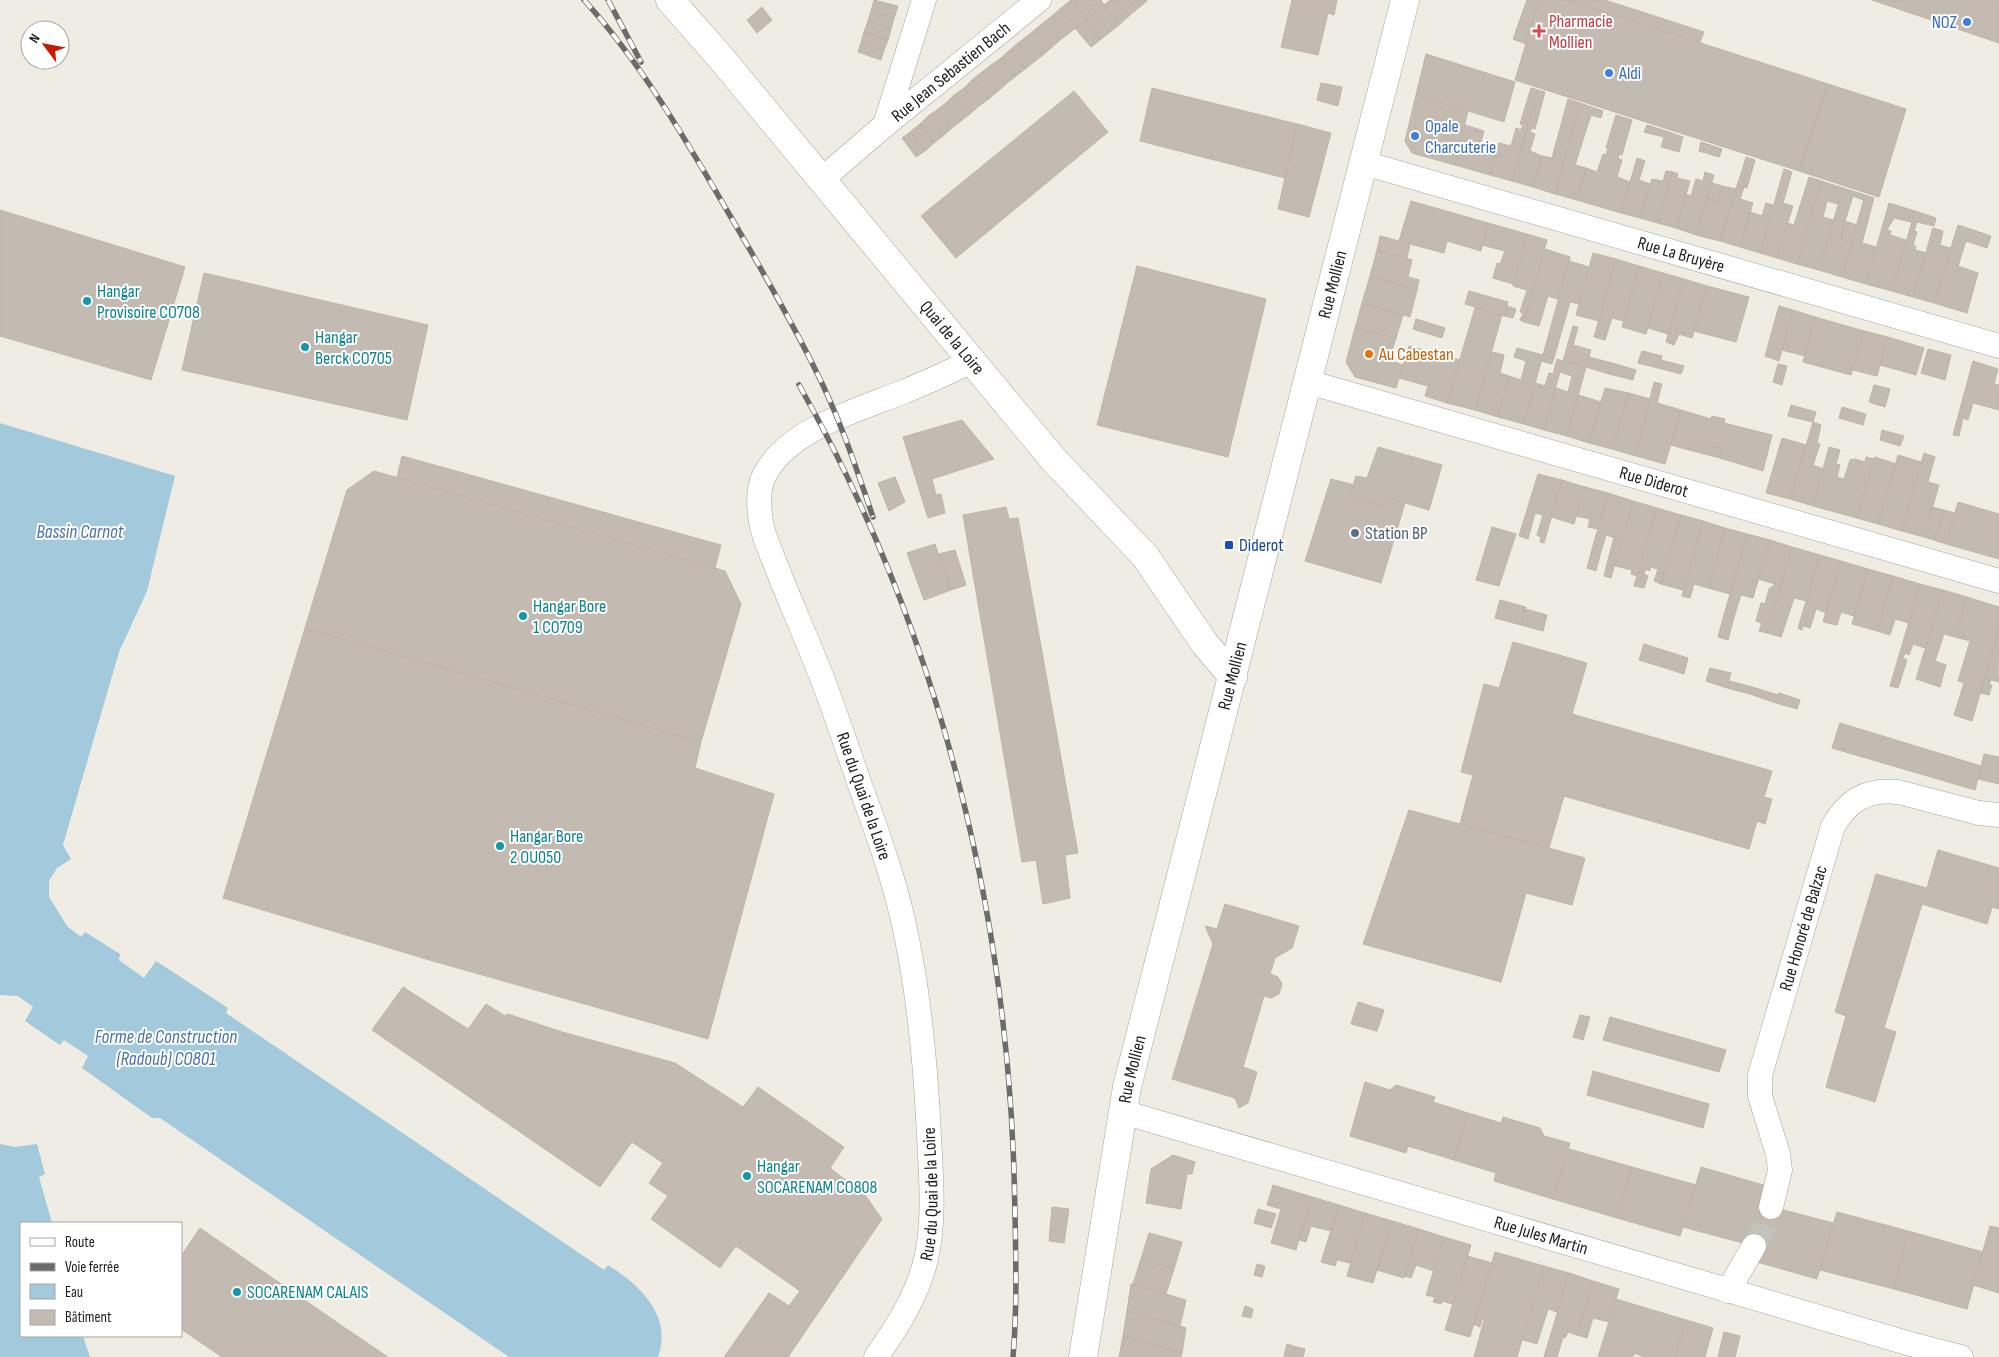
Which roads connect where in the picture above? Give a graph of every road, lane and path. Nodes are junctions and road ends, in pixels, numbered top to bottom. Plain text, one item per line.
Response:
1 (670, 0) edge
2 (924, 0) edge
3 (1039, 0) edge
4 (1405, 0) edge
5 (885, 124) junction
6 (1364, 163) junction
7 (821, 180) junction
8 (1999, 346) edge
9 (972, 361) junction
10 (1308, 382) junction
11 (1999, 581) edge
12 (1233, 677) junction
13 (1999, 815) edge
14 (1123, 1112) junction
15 (1771, 1207) tunnel mouth
16 (1754, 1246) tunnel mouth
17 (1728, 1291) junction
18 (876, 1357) edge
19 (1083, 1357) edge
20 (1961, 1357) edge

1 - 7 street, Quai de la Loire
2 - 5 street, Rue Jean Sebastien Bach
3 - 5 street, Rue Jean Sebastien Bach
4 - 6 street, Rue Mollien
5 - 7 street, Rue Jean Sebastien Bach
6 - 8 street, Rue La Bruyère
6 - 10 street, Rue Mollien
7 - 9 street, Quai de la Loire
9 - 12 street, Quai de la Loire
9 - 18 street, Rue du Quai de la Loire
10 - 11 street, Rue Diderot
10 - 12 street, Rue Mollien
12 - 14 street, Rue Mollien
13 - 15 street, Rue Honoré de Balzac
14 - 17 street, Rue Jules Martin
14 - 19 street, Rue Mollien
16 - 17 street
17 - 20 street, Rue Jules Martin

